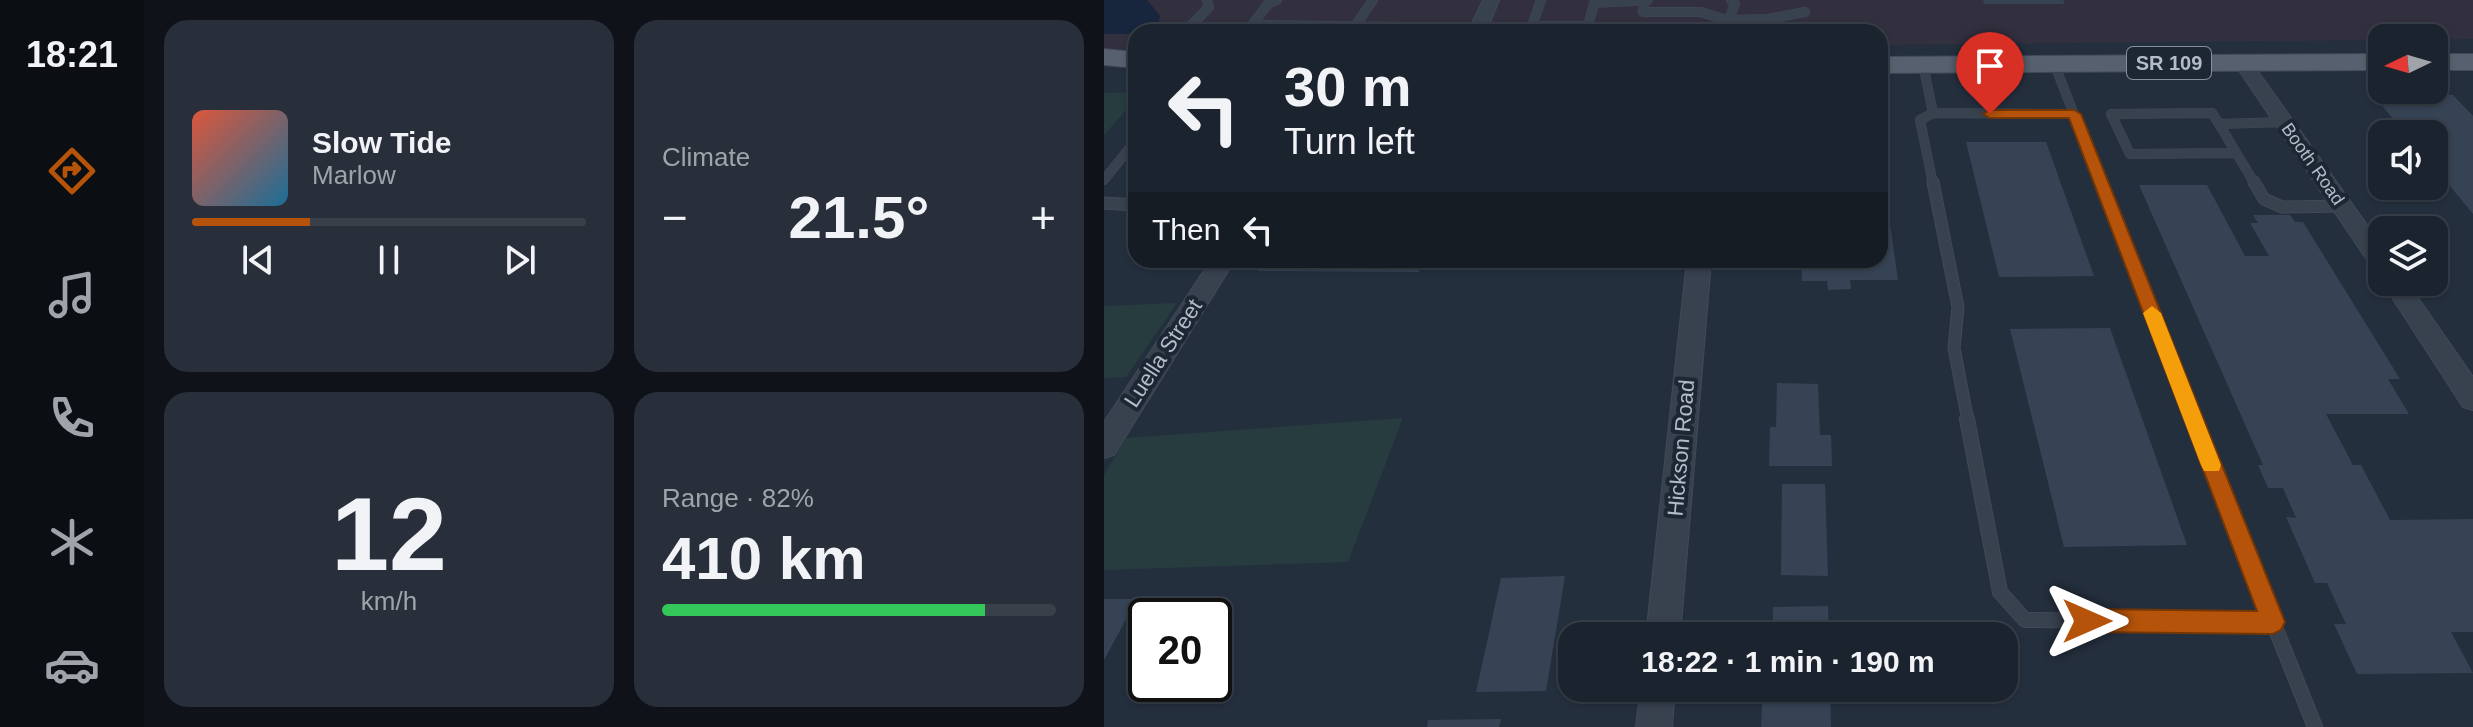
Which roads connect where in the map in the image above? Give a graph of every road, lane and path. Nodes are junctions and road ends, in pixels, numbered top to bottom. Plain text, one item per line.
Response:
1 (1218, 0) edge
2 (1373, 0) edge
3 (1491, 0) edge
4 (1541, 0) edge
5 (1731, 0) edge
6 (1207, 1) edge
7 (1272, 1) edge
8 (1595, 1) edge
9 (1646, 2) edge
10 (1805, 12) dead end
11 (1726, 20) junction
12 (1193, 24) edge
13 (1253, 24) edge
14 (1356, 24) edge
15 (1481, 24) edge
16 (1533, 24) edge
17 (1589, 24) edge
18 (1725, 24) edge
19 (1104, 57) edge
20 (1128, 59) edge
21 (2368, 62) edge
22 (2448, 62) edge
23 (2473, 62) edge
24 (2054, 63) junction
25 (2243, 63) junction
26 (1923, 64) junction
27 (1888, 65) edge
28 (1128, 75) edge
29 (1104, 77) edge
30 (1933, 113) junction
31 (2074, 114) junction
32 (2284, 122) junction
33 (2219, 124) junction
34 (1128, 150) edge
35 (2236, 153) junction
36 (1104, 180) edge
37 (1104, 203) edge
38 (1128, 204) edge
39 (2342, 206) junction
40 (2368, 244) edge
41 (1218, 268) edge
42 (1698, 268) edge
43 (2403, 296) edge
44 (2473, 399) edge
45 (1104, 446) edge
46 (1664, 622) edge
47 (2273, 622) junction
48 (1657, 702) edge
49 (1654, 727) edge
50 (2315, 727) edge

1 - 6 lane
2 - 14 lane
3 - 15 street
4 - 16 lane
5 - 11 lane
6 - 12 lane
7 - 13 lane
8 - 9 lane
8 - 17 lane
9 - 11 lane
10 - 11 lane
11 - 18 lane
19 - 20 main road
21 - 25 main road, SR 109
22 - 23 main road
24 - 25 main road, SR 109
24 - 26 main road, SR 109
24 - 31 lane
25 - 32 street, Booth Road
26 - 27 main road, SR 109
26 - 30 lane
28 - 29 main road
30 - 31 lane
30 - 47 lane
31 - 47 lane
32 - 33 lane
32 - 39 street, Booth Road
33 - 35 lane
33 - 35 lane
34 - 36 lane
35 - 39 lane
37 - 38 lane
39 - 40 street, Booth Road
41 - 45 street, Luella Street
42 - 46 street, Hickson Road
43 - 44 street
47 - 50 lane
48 - 49 street

